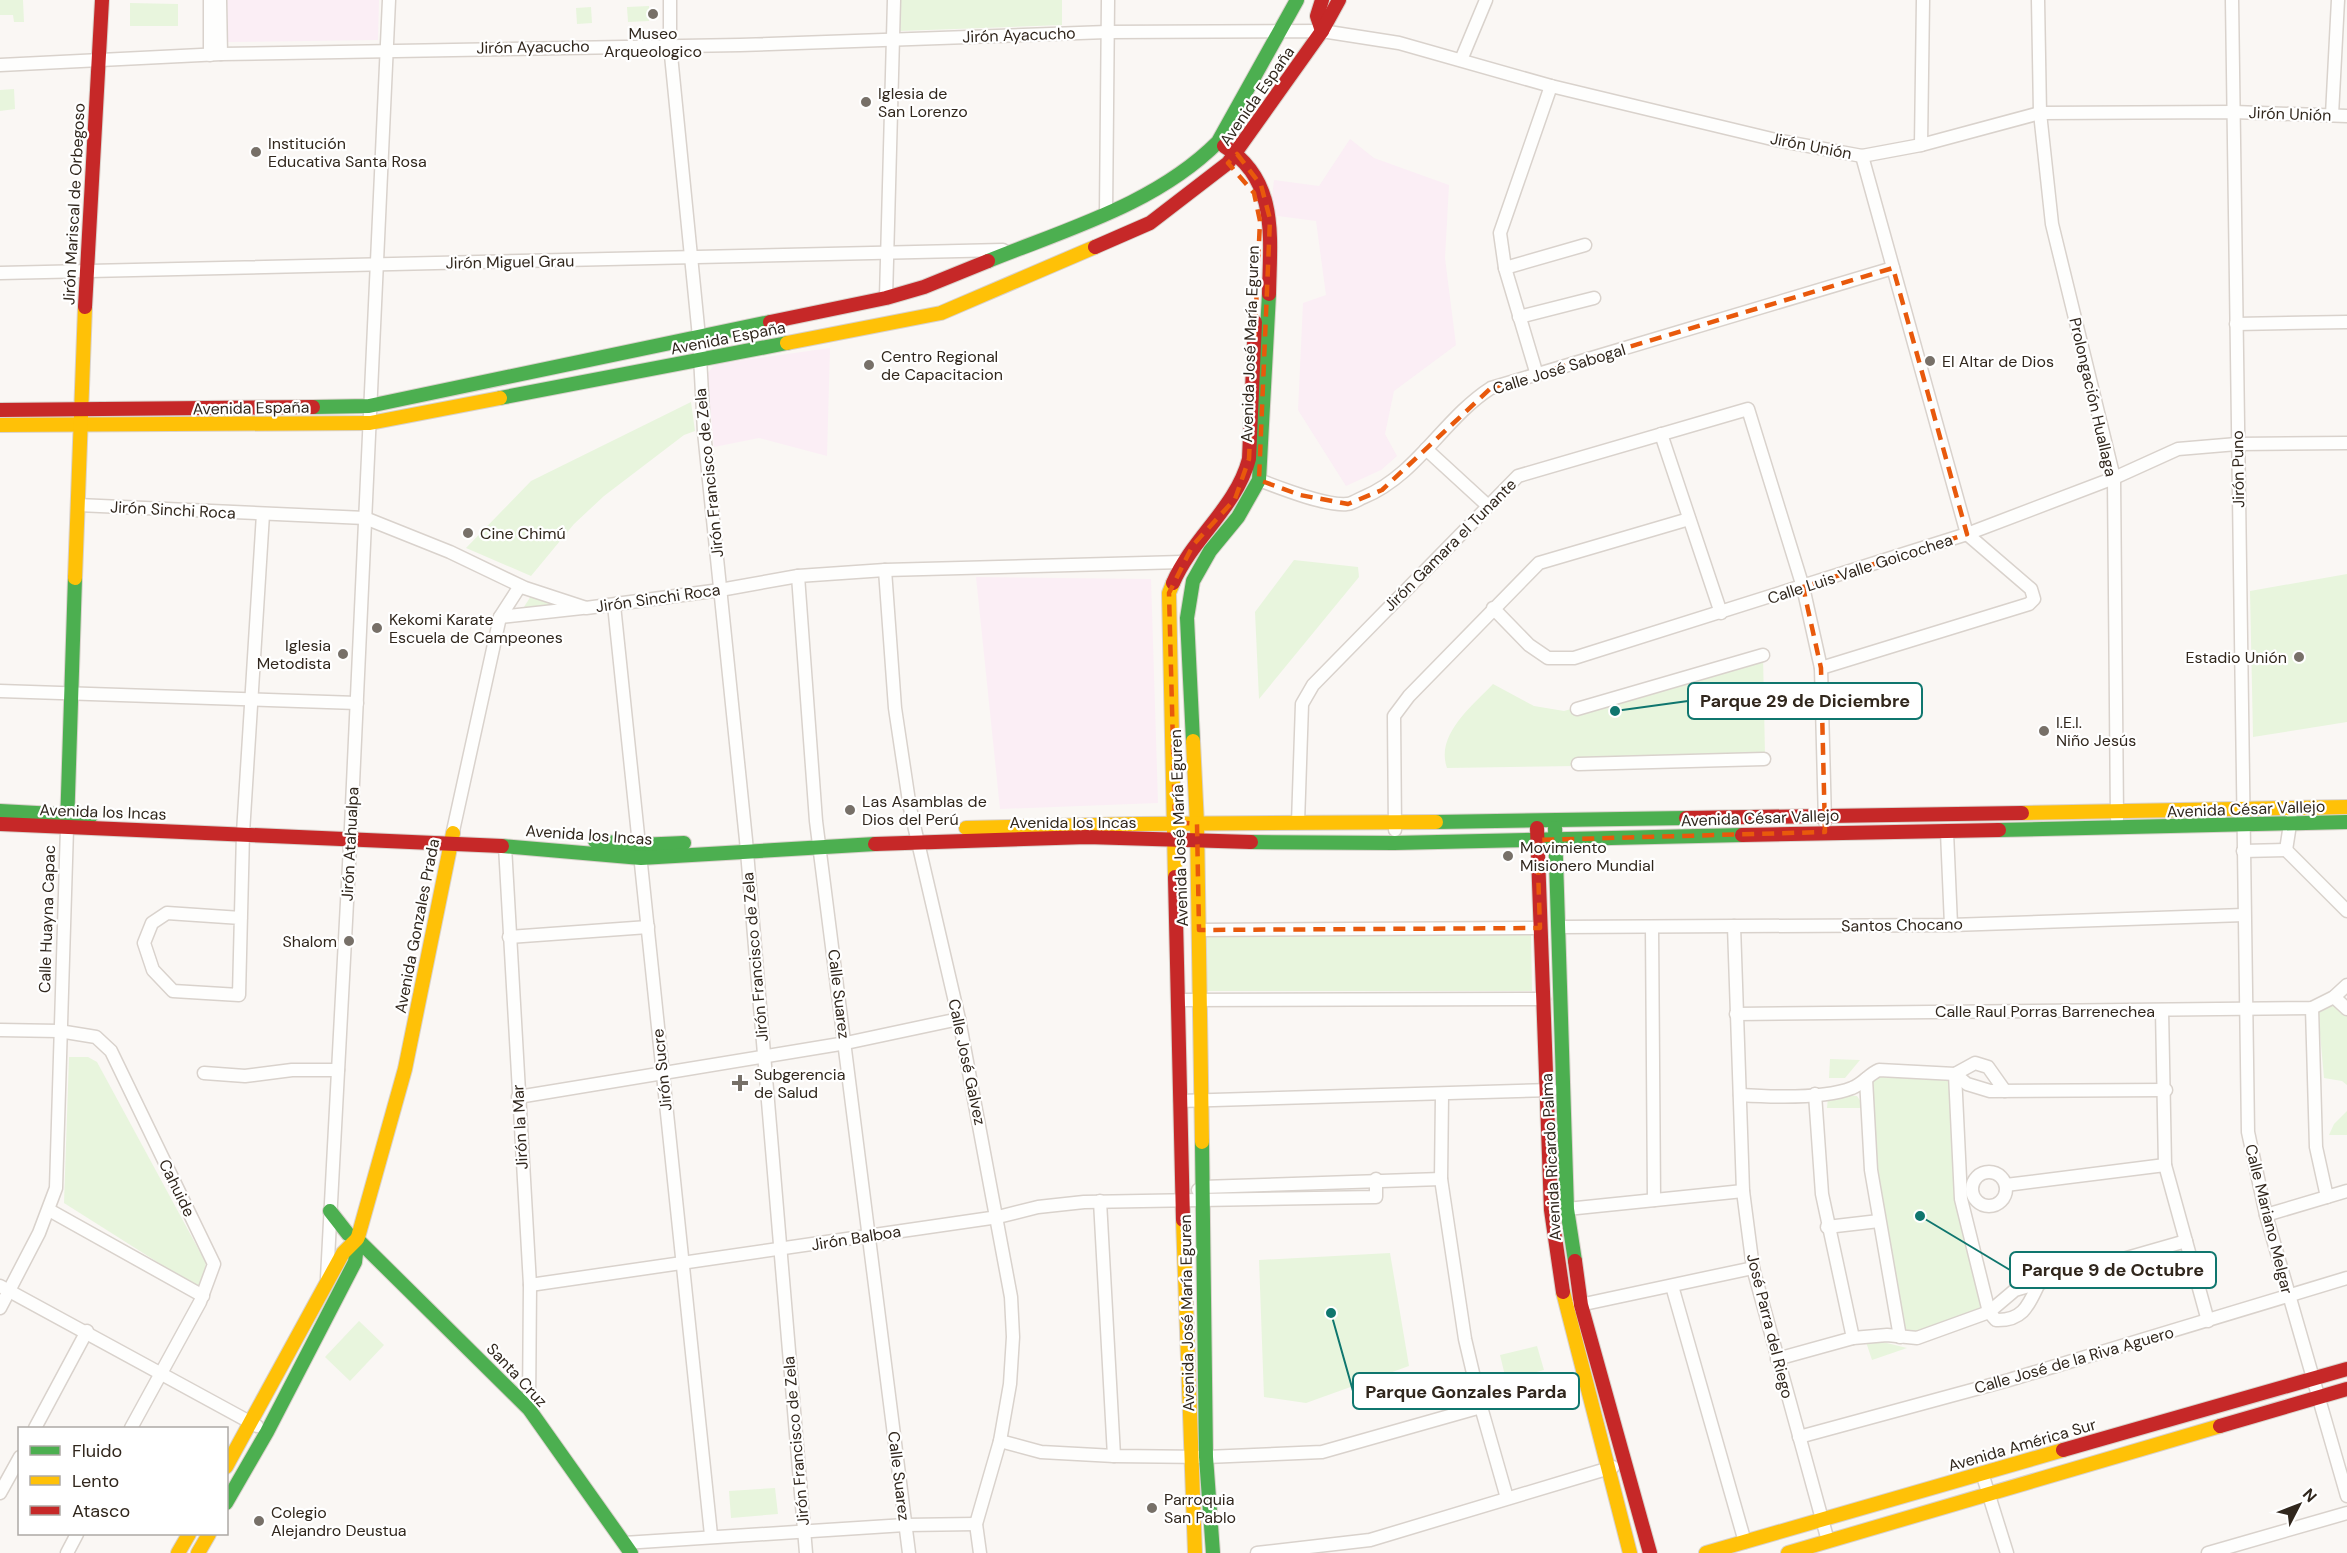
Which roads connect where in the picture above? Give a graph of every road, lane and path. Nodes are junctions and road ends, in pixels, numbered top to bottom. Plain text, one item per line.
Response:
1 (102, 0) edge
2 (210, 0) edge
3 (220, 0) edge
4 (389, 0) edge
5 (670, 0) edge
6 (894, 0) edge
7 (1108, 0) edge
8 (1297, 0) edge
9 (1322, 0) edge
10 (1339, 0) edge
11 (1486, 0) edge
12 (1923, 0) edge
13 (2037, 0) edge
14 (2232, 0) edge
15 (2338, 0) edge
16 (1282, 30) junction
17 (1322, 31) junction
18 (1107, 32) junction
19 (892, 41) junction
20 (670, 45) junction
21 (385, 51) junction
22 (215, 54) junction
23 (1461, 60) junction
24 (99, 61) junction
25 (0, 65) edge
26 (1551, 86) junction
27 (2234, 112) junction
28 (2040, 113) junction
29 (2332, 115) junction
30 (2347, 116) edge
31 (1215, 145) junction
32 (1921, 145) junction
33 (1862, 156) junction
34 (1232, 159) junction
35 (1138, 200) junction
36 (1106, 214) junction
37 (1150, 223) junction
38 (1585, 245) dead end
39 (1020, 249) junction
40 (886, 254) junction
41 (692, 259) junction
42 (376, 264) junction
43 (1505, 268) junction
44 (1893, 268) junction
45 (86, 269) junction
46 (0, 273) edge
47 (886, 298) junction
48 (1594, 298) dead end
49 (1519, 317) junction
50 (2347, 322) edge
51 (2236, 324) junction
52 (699, 337) junction
53 (699, 361) junction
54 (1536, 375) junction
55 (369, 406) junction
56 (0, 410) edge
57 (81, 411) junction
58 (370, 423) junction
59 (0, 425) edge
60 (81, 426) junction
61 (1661, 434) junction
62 (2347, 443) edge
63 (2238, 444) junction
64 (1426, 449) junction
65 (2114, 478) junction
66 (1259, 480) junction
67 (78, 505) junction
68 (1487, 505) junction
69 (264, 514) junction
70 (365, 518) junction
71 (1689, 519) junction
72 (1967, 534) junction
73 (1182, 562) junction
74 (885, 570) junction
75 (798, 576) junction
76 (520, 586) junction
77 (1803, 587) junction
78 (720, 590) junction
79 (614, 605) junction
80 (586, 608) junction
81 (1493, 608) junction
82 (1721, 613) junction
83 (500, 617) junction
84 (1763, 655) dead end
85 (1821, 668) junction
86 (0, 691) edge
87 (72, 694) junction
88 (252, 700) junction
89 (357, 703) junction
90 (1577, 709) dead end
91 (1764, 759) dead end
92 (1578, 764) dead end
93 (2347, 807) edge
94 (2290, 808) junction
95 (2242, 809) junction
96 (2117, 811) junction
97 (0, 812) edge
98 (1825, 817) junction
99 (1536, 820) junction
100 (1555, 820) junction
101 (67, 821) junction
102 (1175, 822) junction
103 (1395, 822) junction
104 (2347, 822) edge
105 (1298, 823) junction
106 (0, 824) edge
107 (1197, 824) junction
108 (2291, 825) junction
109 (2242, 826) junction
110 (244, 828) junction
111 (2117, 829) junction
112 (351, 832) junction
113 (1825, 832) junction
114 (1947, 832) junction
115 (916, 835) junction
116 (452, 837) junction
117 (1175, 838) junction
118 (1556, 839) junction
119 (1537, 840) junction
120 (819, 841) junction
121 (1197, 842) junction
122 (1394, 843) junction
123 (746, 845) junction
124 (505, 846) junction
125 (2286, 850) junction
126 (640, 851) junction
127 (2243, 851) junction
128 (2347, 911) edge
129 (2244, 915) junction
130 (241, 918) junction
131 (1951, 925) junction
132 (1734, 926) junction
133 (648, 927) junction
134 (1540, 927) junction
135 (1559, 927) junction
136 (1652, 927) junction
137 (1199, 930) junction
138 (509, 937) junction
139 (2347, 985) edge
140 (2334, 997) junction
141 (1544, 999) junction
142 (1178, 1000) junction
143 (1199, 1000) junction
144 (2246, 1008) junction
145 (2312, 1008) junction
146 (2347, 1009) edge
147 (2162, 1010) junction
148 (1736, 1014) junction
149 (959, 1019) junction
150 (0, 1030) edge
151 (59, 1031) junction
152 (846, 1043) junction
153 (764, 1057) junction
154 (338, 1070) junction
155 (663, 1071) junction
156 (204, 1073) dead end
157 (1955, 1074) junction
158 (1866, 1079) junction
159 (1547, 1090) junction
160 (1563, 1090) junction
161 (2166, 1090) junction
162 (2005, 1091) junction
163 (1815, 1094) junction
164 (1442, 1095) junction
165 (1740, 1095) junction
166 (518, 1097) junction
167 (1180, 1101) junction
168 (1200, 1101) junction
169 (2165, 1165) junction
170 (1376, 1179) junction
171 (1441, 1179) junction
172 (2006, 1185) dead end
173 (1743, 1191) junction
174 (2347, 1191) edge
175 (1202, 1193) junction
176 (2327, 1197) junction
177 (1654, 1200) junction
178 (1101, 1201) junction
179 (1182, 1201) junction
180 (1567, 1209) junction
181 (50, 1210) junction
182 (330, 1211) junction
183 (2266, 1215) junction
184 (998, 1217) junction
185 (1879, 1221) junction
186 (1827, 1227) junction
187 (869, 1236) junction
188 (357, 1239) junction
189 (2186, 1242) junction
190 (779, 1250) junction
191 (682, 1264) junction
192 (1753, 1268) junction
193 (2347, 1278) edge
194 (327, 1281) junction
195 (2040, 1281) junction
196 (530, 1286) junction
197 (1672, 1286) junction
198 (5, 1288) edge
199 (203, 1296) junction
200 (2289, 1297) junction
201 (1581, 1305) junction
202 (0, 1308) edge
203 (1564, 1308) junction
204 (1989, 1312) junction
205 (2208, 1321) junction
206 (87, 1331) junction
207 (1900, 1337) junction
208 (1853, 1338) junction
209 (1777, 1359) junction
210 (2347, 1369) edge
211 (161, 1371) junction
212 (2312, 1379) junction
213 (2347, 1389) edge
214 (2317, 1398) junction
215 (1481, 1407) junction
216 (529, 1409) junction
217 (252, 1423) junction
218 (36, 1427) edge
219 (132, 1427) edge
220 (267, 1432) junction
221 (1799, 1437) junction
222 (1000, 1441) junction
223 (1114, 1456) junction
224 (1190, 1456) junction
225 (1206, 1457) junction
226 (18, 1461) edge
227 (228, 1464) edge
228 (1624, 1464) junction
229 (1606, 1469) junction
230 (1982, 1473) junction
231 (0, 1493) edge
232 (1989, 1493) junction
233 (1209, 1494) junction
234 (1192, 1495) junction
235 (2347, 1496) edge
236 (1507, 1498) junction
237 (228, 1500) edge
238 (2347, 1513) edge
239 (1821, 1519) junction
240 (976, 1524) junction
241 (905, 1525) junction
242 (804, 1530) junction
243 (76, 1535) edge
244 (188, 1535) edge
245 (208, 1535) edge
246 (711, 1535) junction
247 (1828, 1541) junction
248 (1745, 1542) junction
249 (627, 1548) edge
250 (67, 1553) edge
251 (178, 1553) edge
252 (198, 1553) edge
253 (806, 1553) edge
254 (909, 1553) edge
255 (980, 1553) edge
256 (1195, 1553) edge
257 (1214, 1553) edge
258 (1257, 1553) edge
259 (1630, 1553) edge
260 (1650, 1553) edge
261 (1706, 1553) edge
262 (1788, 1553) edge
263 (2007, 1553) edge
264 (2208, 1553) edge

1 - 24 main road, Jirón Mariscal de Orbegoso
2 - 22 street
3 - 22 street
4 - 21 street, Jirón Atahualpa
5 - 20 street, Jirón Francisco de Zela
6 - 19 street
7 - 18 street
8 - 16 main road, Avenida España
9 - 17 main road
10 - 17 main road, Avenida España
11 - 23 street
12 - 32 street
13 - 28 street, Prolongación Huallaga
14 - 27 street, Jirón Puno
15 - 29 street
16 - 17 street, Jirón Unión
16 - 18 street, Jirón Ayacucho
16 - 31 main road, Avenida España
17 - 23 street, Jirón Unión
17 - 34 main road, Avenida España
18 - 19 street, Jirón Ayacucho
18 - 36 street
19 - 20 street, Jirón Ayacucho
19 - 40 street
20 - 21 street, Jirón Ayacucho
20 - 41 street, Jirón Francisco de Zela
21 - 22 street, Jirón Ayacucho
21 - 42 street, Jirón Atahualpa
22 - 24 street, Jirón Ayacucho
23 - 26 street, Jirón Unión
24 - 25 street, Jirón Ayacucho
24 - 45 main road, Jirón Mariscal de Orbegoso
26 - 33 street, Jirón Unión
26 - 43 street
27 - 28 street, Jirón Unión
27 - 29 street, Jirón Unión
27 - 51 street, Jirón Puno
28 - 32 street, Jirón Unión
28 - 65 street, Prolongación Huallaga
29 - 30 street, Jirón Unión
31 - 34 main road, Avenida José María Eguren
31 - 35 main road, Avenida España
32 - 33 street, Jirón Unión
33 - 44 street
34 - 37 main road, Avenida España
34 - 66 main road, Avenida José María Eguren
34 - 73 main road, Avenida José María Eguren
35 - 36 main road, Avenida España
35 - 37 main road
36 - 39 main road, Avenida España
37 - 53 main road, Avenida España
38 - 43 street
39 - 40 street, Jirón Miguel Grau
39 - 47 main road, Avenida España
40 - 41 street, Jirón Miguel Grau
40 - 47 street
41 - 42 street, Jirón Miguel Grau
41 - 52 street, Jirón Francisco de Zela
42 - 45 street, Jirón Miguel Grau
42 - 55 street, Jirón Atahualpa
43 - 49 street
44 - 54 street, Calle José Sabogal
44 - 72 street
45 - 46 street, Jirón Miguel Grau
45 - 57 main road, Jirón Mariscal de Orbegoso
47 - 52 main road, Avenida España
48 - 49 street
49 - 54 street
50 - 51 street
51 - 63 street, Jirón Puno
52 - 53 street, Jirón Francisco de Zela
52 - 55 main road, Avenida España
53 - 58 main road, Avenida España
53 - 78 street, Jirón Francisco de Zela
54 - 64 street, Calle José Sabogal
55 - 57 main road, Avenida España
55 - 58 street, Jirón Atahualpa
56 - 57 main road, Avenida España
57 - 60 main road, Calle Huayna Capac
58 - 60 main road, Avenida España
58 - 70 street, Jirón Atahualpa
59 - 60 main road, Avenida España
60 - 67 main road, Calle Huayna Capac
61 - 68 street, Jirón Gamara el Tunante
61 - 71 street
61 - 77 street, Jirón Gamara el Tunante
62 - 63 street, Calle Luis Valle Goicochea
63 - 65 street, Calle Luis Valle Goicochea
63 - 95 street, Jirón Puno
64 - 66 street, Calle José Sabogal
64 - 68 street
65 - 72 street, Calle Luis Valle Goicochea
65 - 96 street, Prolongación Huallaga
66 - 107 main road, Avenida José María Eguren
67 - 69 street, Jirón Sinchi Roca
67 - 87 main road, Calle Huayna Capac
68 - 105 street, Jirón Gamara el Tunante
69 - 70 street, Jirón Sinchi Roca
69 - 88 street
70 - 76 street, Jirón Sinchi Roca
70 - 89 street, Jirón Atahualpa
71 - 81 street
71 - 82 street
72 - 77 street, Calle Luis Valle Goicochea
72 - 85 street
73 - 74 street, Jirón Sinchi Roca
73 - 102 main road, Avenida José María Eguren
74 - 75 street, Jirón Sinchi Roca
74 - 115 street, Calle José Galvez
75 - 78 street, Jirón Sinchi Roca
75 - 120 street, Calle Suarez
76 - 80 street, Jirón Sinchi Roca
76 - 83 street, Avenida Gonzales Prada
77 - 82 street, Calle Luis Valle Goicochea
77 - 85 street
78 - 79 street, Jirón Sinchi Roca
78 - 123 street, Jirón Francisco de Zela
79 - 80 street, Jirón Sinchi Roca
79 - 126 street, Jirón Sucre
80 - 83 street
81 - 82 street, Calle Luis Valle Goicochea
81 - 103 street
83 - 116 street, Avenida Gonzales Prada
84 - 90 street
85 - 98 street
86 - 87 street
87 - 88 street
87 - 101 main road, Calle Huayna Capac
88 - 89 street
88 - 110 street
89 - 112 street, Jirón Atahualpa
91 - 92 street
93 - 94 main road, Avenida César Vallejo
94 - 95 main road, Avenida César Vallejo
94 - 108 street
95 - 96 main road, Avenida César Vallejo
95 - 109 street, Jirón Puno
96 - 98 main road, Avenida César Vallejo
96 - 111 street, Prolongación Huallaga
97 - 101 main road, Avenida los Incas
98 - 100 main road, Avenida César Vallejo
98 - 113 street
99 - 100 main road, Avenida César Vallejo
99 - 103 main road, Avenida César Vallejo
99 - 119 main road, Avenida Ricardo Palma
100 - 118 main road, Avenida Ricardo Palma
101 - 106 main road, Avenida los Incas
101 - 110 main road, Avenida los Incas
101 - 151 street, Calle Huayna Capac
102 - 107 main road, Avenida César Vallejo
102 - 115 main road, Avenida los Incas
102 - 117 main road, Avenida José María Eguren
103 - 105 main road, Avenida César Vallejo
103 - 122 street
104 - 108 main road, Avenida César Vallejo
105 - 107 main road, Avenida César Vallejo
107 - 121 main road, Avenida José María Eguren
108 - 109 main road, Avenida César Vallejo
108 - 125 street
109 - 111 main road, Avenida César Vallejo
109 - 127 street, Calle Mariano Melgar
110 - 112 main road, Avenida los Incas
110 - 130 street
111 - 114 main road, Avenida César Vallejo
112 - 116 main road, Avenida los Incas
112 - 154 street, Jirón Atahualpa
113 - 114 main road, Avenida César Vallejo
113 - 118 main road, Avenida César Vallejo
114 - 131 street
115 - 117 main road, Avenida los Incas
115 - 120 main road, Avenida los Incas
115 - 149 street, Calle José Galvez
116 - 124 main road, Avenida los Incas
116 - 126 main road, Avenida los Incas
116 - 188 main road, Avenida Gonzales Prada
117 - 121 main road, Avenida César Vallejo
117 - 142 main road, Avenida José María Eguren
118 - 119 main road, Avenida César Vallejo
118 - 135 main road, Avenida Ricardo Palma
119 - 122 main road, Avenida César Vallejo
119 - 134 main road, Avenida Ricardo Palma
120 - 123 main road, Avenida los Incas
120 - 152 street, Calle Suarez
121 - 122 main road, Avenida César Vallejo
121 - 137 main road, Avenida José María Eguren
123 - 126 main road, Avenida los Incas
123 - 153 street, Jirón Francisco de Zela
124 - 126 main road, Avenida los Incas
124 - 138 street, Jirón la Mar
125 - 127 street
125 - 128 street
126 - 133 street, Jirón Sucre
127 - 129 street, Calle Mariano Melgar
129 - 131 street, Santos Chocano
129 - 144 street, Calle Mariano Melgar
130 - 130 street
131 - 132 street, Santos Chocano
132 - 136 street, Santos Chocano
132 - 148 street, José Parra del Riego
133 - 138 street
133 - 155 street, Jirón Sucre
134 - 137 street
134 - 141 main road, Avenida Ricardo Palma
135 - 136 street, Santos Chocano
135 - 160 main road, Avenida Ricardo Palma
136 - 177 street
137 - 143 main road, Avenida José María Eguren
138 - 166 street, Jirón la Mar
139 - 140 street, Calle Raul Porras Barrenechea
140 - 145 street, Calle Raul Porras Barrenechea
140 - 146 street
141 - 143 street
141 - 159 main road, Avenida Ricardo Palma
142 - 143 street
142 - 167 main road, Avenida José María Eguren
143 - 168 main road, Avenida José María Eguren
144 - 145 street, Calle Raul Porras Barrenechea
144 - 147 street, Calle Raul Porras Barrenechea
144 - 183 street, Calle Mariano Melgar
145 - 176 street
147 - 148 street, Calle Raul Porras Barrenechea
147 - 161 street
148 - 165 street, José Parra del Riego
149 - 152 street
149 - 184 street, Calle José Galvez
150 - 151 street, Cahuide
151 - 181 street, Calle Huayna Capac
151 - 199 street, Cahuide
152 - 153 street
152 - 187 street, Calle Suarez
153 - 155 street
153 - 190 street, Jirón Francisco de Zela
154 - 156 street
154 - 182 street, Jirón Atahualpa
155 - 166 street
155 - 191 street, Jirón Sucre
157 - 158 street
157 - 162 street
157 - 162 street
157 - 204 street
158 - 163 street
158 - 185 street
159 - 160 street
159 - 164 street
159 - 203 main road, Avenida Ricardo Palma
160 - 180 main road, Avenida Ricardo Palma
161 - 162 street
161 - 169 street
163 - 165 street
163 - 186 street
164 - 168 street
164 - 171 street
165 - 173 street, José Parra del Riego
166 - 196 street, Jirón la Mar
167 - 168 street
167 - 179 main road, Avenida José María Eguren
168 - 175 main road, Avenida José María Eguren
169 - 172 street
169 - 189 street
170 - 171 street
170 - 175 street
170 - 175 street
171 - 215 street
173 - 177 street
173 - 192 street, José Parra del Riego
174 - 176 street
175 - 179 street, Jirón Balboa
175 - 225 main road, Avenida José María Eguren
176 - 183 street
177 - 180 street
178 - 179 street, Jirón Balboa
178 - 184 street, Jirón Balboa
178 - 223 street
179 - 224 main road, Avenida José María Eguren
180 - 201 main road, Avenida Ricardo Palma
181 - 198 street, Calle Huayna Capac
181 - 199 street
182 - 188 main road, Santa Cruz
182 - 194 street, Jirón Atahualpa
183 - 200 street, Calle Mariano Melgar
184 - 187 street, Jirón Balboa
184 - 222 street, Calle José Galvez
185 - 186 street
185 - 207 street
186 - 208 street
187 - 190 street, Jirón Balboa
187 - 241 street, Calle Suarez
188 - 194 main road, Avenida Gonzales Prada
188 - 216 main road, Santa Cruz
188 - 220 main road, Avenida Gonzales Prada
189 - 195 street
189 - 205 street
190 - 191 street, Jirón Balboa
190 - 242 street, Jirón Francisco de Zela
191 - 196 street, Jirón Balboa
191 - 246 street, Jirón Sucre
192 - 197 street
192 - 209 street, José Parra del Riego
193 - 200 street, Calle José de la Riva Aguero
194 - 217 main road, Avenida Gonzales Prada
195 - 204 street
195 - 204 street
196 - 216 street, Jirón la Mar
197 - 201 street
197 - 248 street
198 - 202 street, Calle Huayna Capac
198 - 206 street
199 - 211 street, Cahuide
200 - 205 street, Calle José de la Riva Aguero
200 - 212 street, Calle Mariano Melgar
201 - 203 street
201 - 228 main road, Avenida Ricardo Palma
203 - 229 main road, Avenida Ricardo Palma
204 - 207 street
205 - 221 street, Calle José de la Riva Aguero
206 - 211 street
206 - 218 street
207 - 208 street
208 - 209 street
209 - 221 street, José Parra del Riego
210 - 212 main road, Avenida América Sur
211 - 217 street
211 - 219 street, Cahuide
212 - 214 street, Calle Mariano Melgar
212 - 230 main road, Avenida América Sur
213 - 214 main road
214 - 232 main road
214 - 235 street, Calle Mariano Melgar
215 - 225 street
215 - 236 street
216 - 249 main road, Santa Cruz
217 - 220 street
217 - 227 main road, Avenida Gonzales Prada
220 - 237 main road, Avenida Gonzales Prada
221 - 239 street, José Parra del Riego
222 - 223 street
222 - 240 street, Calle José Galvez
223 - 224 street
224 - 225 street
224 - 234 main road, Avenida José María Eguren
225 - 233 main road, Avenida José María Eguren
226 - 231 street
228 - 229 street
228 - 260 main road, Avenida Ricardo Palma
229 - 236 street
229 - 259 main road, Avenida Ricardo Palma
230 - 232 street
230 - 239 main road, Avenida América Sur
232 - 247 main road
232 - 263 street
233 - 234 main road
233 - 257 main road, Avenida José María Eguren
234 - 256 main road, Avenida José María Eguren
236 - 258 street
238 - 264 street
239 - 247 street, José Parra del Riego
239 - 248 main road, Avenida América Sur
240 - 241 street
240 - 255 street, Calle José Galvez
241 - 242 street
241 - 254 street, Calle Suarez
242 - 246 street
242 - 253 street, Jirón Francisco de Zela
243 - 250 street
244 - 251 main road
245 - 252 main road
246 - 249 street
247 - 262 main road
248 - 261 main road, Avenida América Sur

